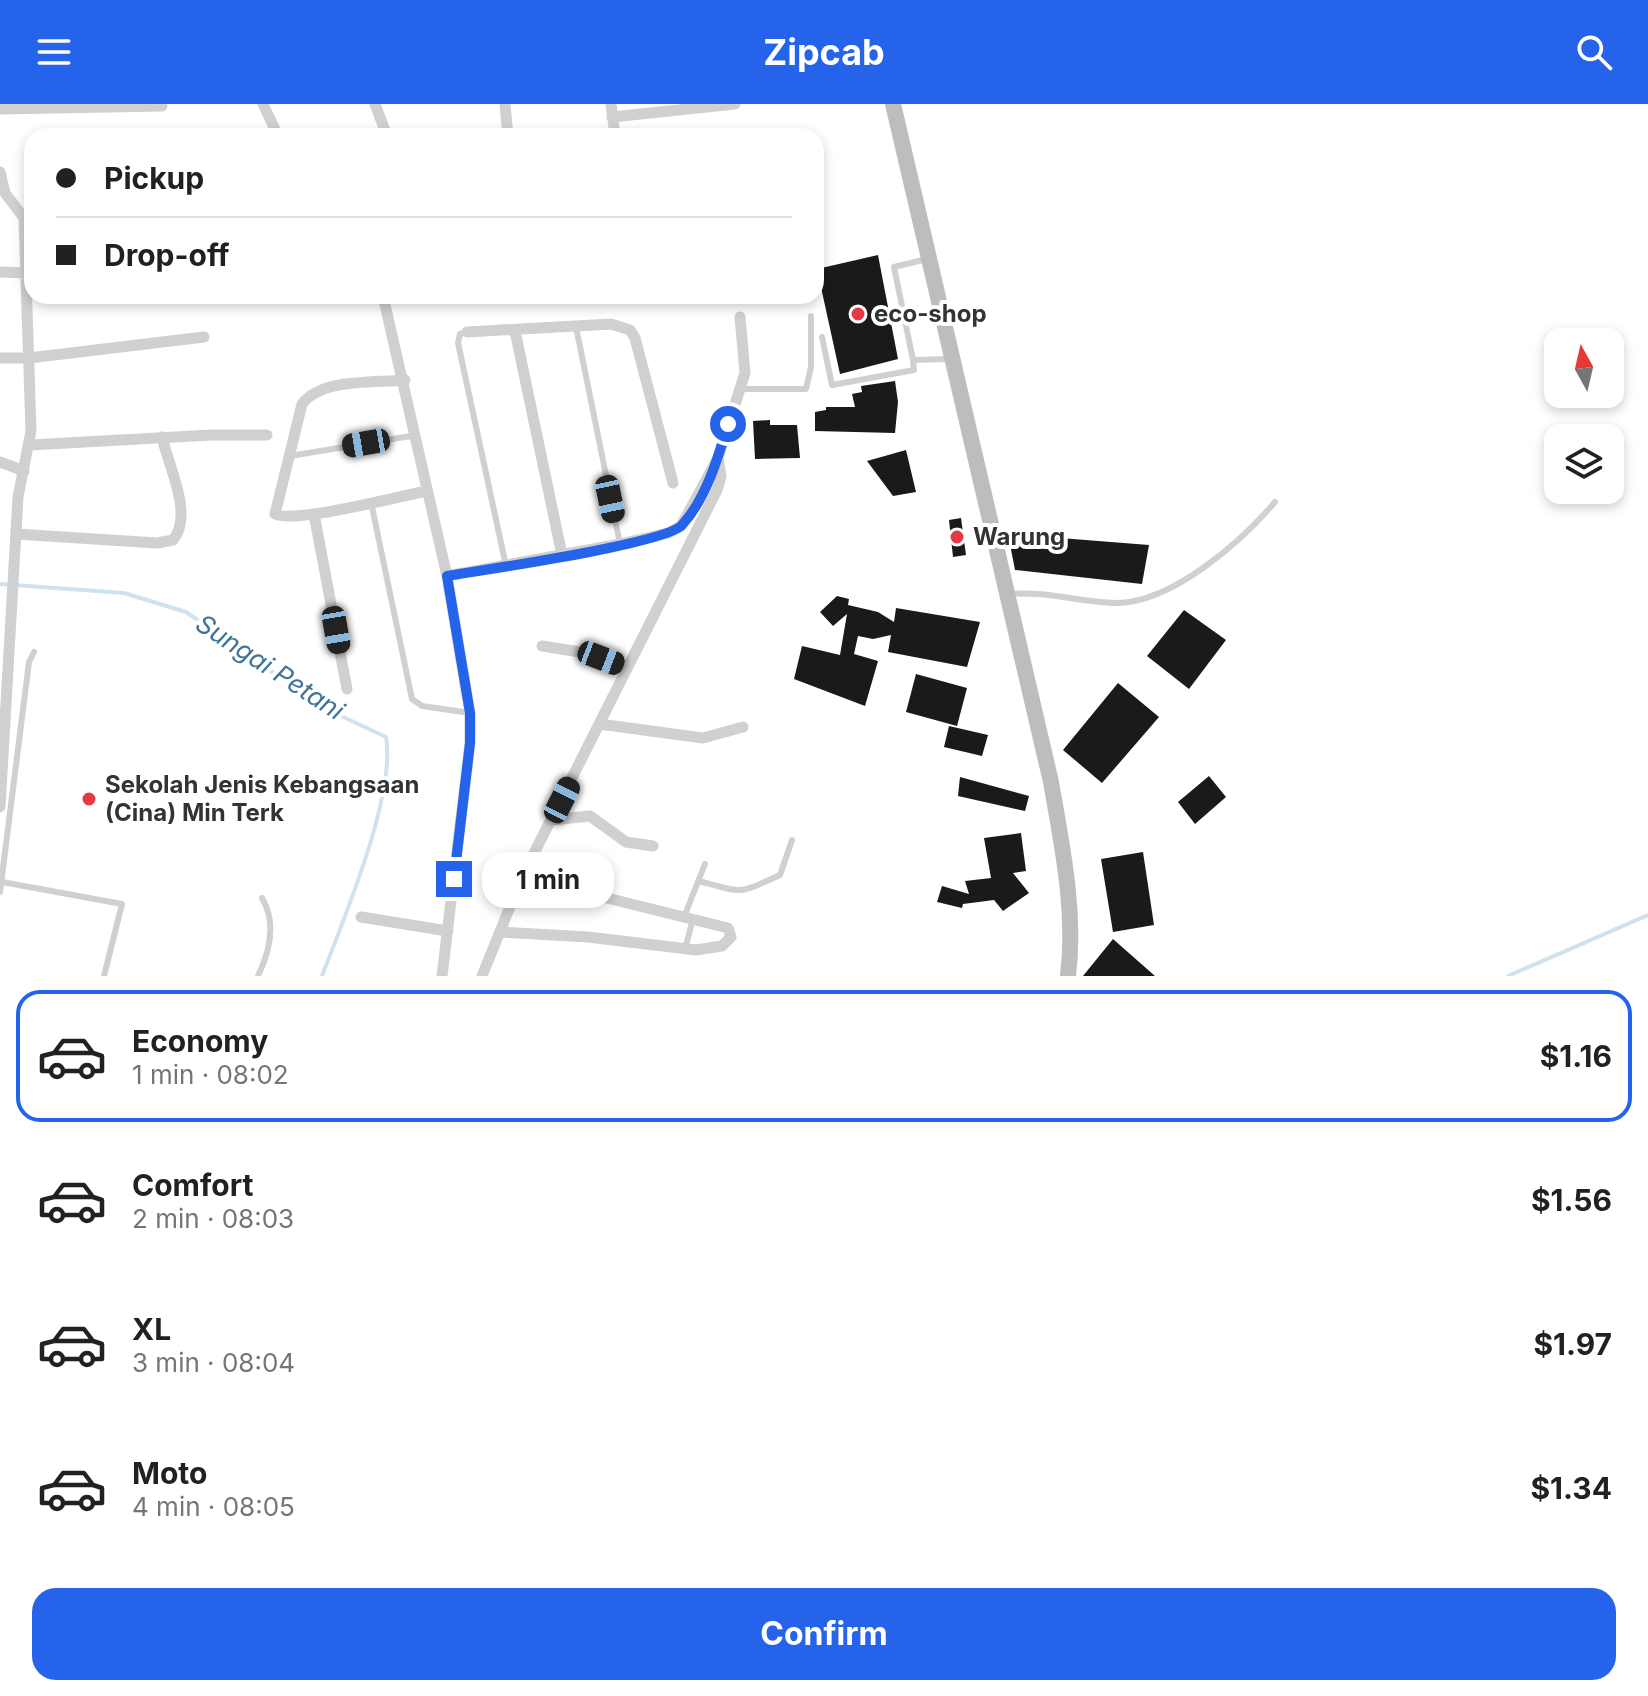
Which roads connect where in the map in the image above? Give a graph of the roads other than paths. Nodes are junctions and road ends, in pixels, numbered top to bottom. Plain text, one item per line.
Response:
1 (263, 104) edge
2 (375, 104) edge
3 (505, 104) edge
4 (735, 104) edge
5 (893, 104) edge
6 (162, 106) edge
7 (0, 109) edge
8 (612, 110) edge
9 (274, 128) edge
10 (384, 128) edge
11 (507, 128) edge
12 (0, 172) edge
13 (24, 218) edge
14 (930, 259) junction
15 (0, 272) edge
16 (24, 275) edge
17 (29, 304) edge
18 (385, 304) edge
19 (811, 316) dead end
20 (740, 317) dead end
21 (576, 327) junction
22 (515, 331) junction
23 (467, 332) joint
24 (204, 337) dead end
25 (822, 337) dead end
26 (0, 358) edge
27 (29, 358) junction
28 (953, 359) junction
29 (913, 360) junction
30 (405, 380) junction
31 (740, 389) junction
32 (267, 435) dead end
33 (417, 435) junction
34 (162, 437) junction
35 (30, 445) junction
36 (290, 456) junction
37 (718, 458) junction
38 (0, 462) edge
39 (24, 471) junction
40 (673, 483) dead end
41 (427, 491) junction
42 (371, 502) junction
43 (1275, 502) dead end
44 (314, 514) junction
45 (16, 534) junction
46 (620, 544) junction
47 (562, 555) junction
48 (506, 566) junction
49 (447, 576) junction
50 (1007, 595) junction
51 (542, 646) dead end
52 (34, 652) dead end
53 (627, 668) junction
54 (347, 689) dead end
55 (470, 713) junction
56 (599, 724) junction
57 (743, 727) dead end
58 (0, 807) edge
59 (552, 820) junction
60 (792, 840) dead end
61 (653, 846) dead end
62 (705, 864) dead end
63 (522, 877) junction
64 (699, 881) junction
65 (2, 882) junction
66 (0, 892) edge
67 (262, 898) dead end
68 (361, 917) dead end
69 (688, 918) junction
70 (448, 931) junction
71 (500, 932) junction
72 (685, 949) junction
73 (104, 976) edge
74 (258, 976) edge
75 (442, 976) edge
76 (482, 976) edge
77 (1068, 976) edge

1 - 9 street
2 - 10 street
3 - 11 street
4 - 8 street
5 - 14 main road
6 - 7 street
12 - 13 street
14 - 28 main road
14 - 29 lane
15 - 16 street
17 - 27 street
18 - 30 street
19 - 31 lane
20 - 31 street
21 - 22 street
21 - 40 street
21 - 46 lane
22 - 23 street
22 - 47 street
23 - 48 lane
24 - 27 street
25 - 29 lane
26 - 27 street
27 - 35 street
28 - 29 lane
28 - 50 main road
30 - 33 street
30 - 36 street
31 - 37 street
32 - 34 street
33 - 36 lane
33 - 41 street
34 - 35 street
34 - 45 street
35 - 39 street
36 - 44 street
37 - 46 street
37 - 53 street
38 - 39 street
39 - 45 street
41 - 42 street
41 - 49 street
42 - 44 street
42 - 55 lane
43 - 50 lane
44 - 54 street
45 - 58 street
46 - 47 street
47 - 48 street
48 - 49 street
49 - 55 street
50 - 77 main road
51 - 53 street
52 - 65 lane
53 - 56 street
55 - 70 street
56 - 57 street
56 - 59 street
59 - 61 street
59 - 63 street
60 - 64 lane
62 - 64 lane
63 - 69 street
63 - 71 street
64 - 69 lane
65 - 66 lane
65 - 73 lane
67 - 74 lane
68 - 70 street
69 - 72 lane
69 - 72 street
70 - 75 street
71 - 72 street
71 - 76 street

